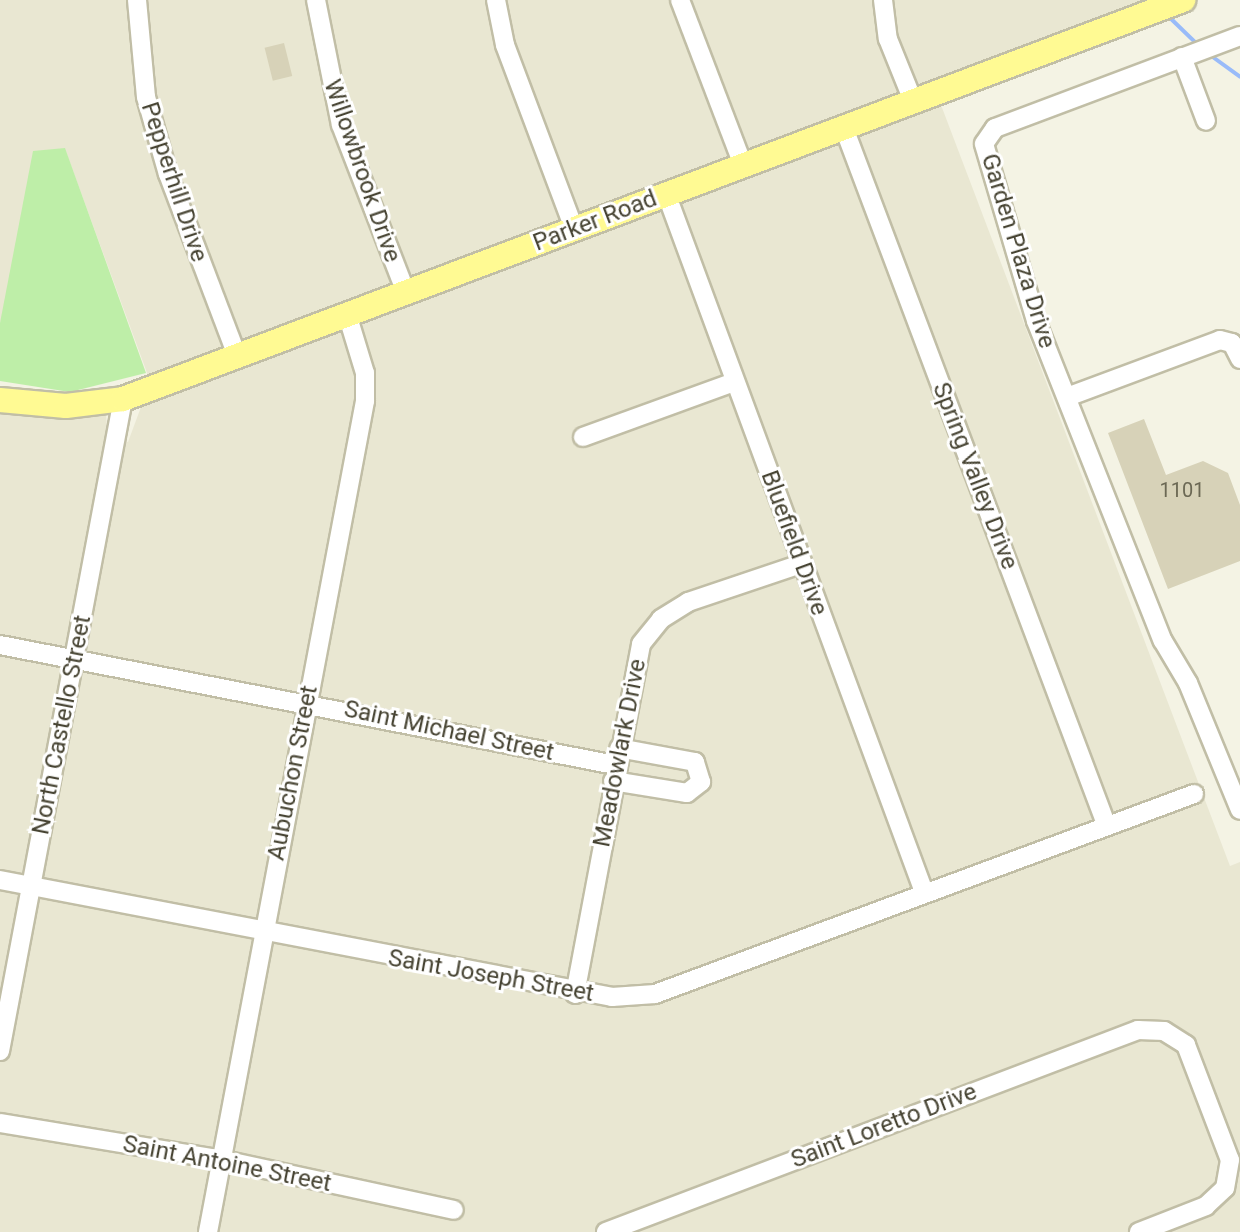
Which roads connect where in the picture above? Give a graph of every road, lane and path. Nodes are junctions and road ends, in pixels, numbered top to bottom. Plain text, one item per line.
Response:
1 (137, 0) edge
2 (316, 0) edge
3 (496, 0) edge
4 (680, 0) edge
5 (883, 0) edge
6 (1179, 1) edge
7 (1240, 36) edge
8 (1187, 54) junction
9 (913, 101) junction
10 (1206, 121) dead end
11 (844, 128) junction
12 (743, 165) junction
13 (666, 193) junction
14 (574, 229) junction
15 (406, 293) junction
16 (348, 317) junction
17 (238, 358) junction
18 (1240, 359) edge
19 (734, 382) junction
20 (1067, 397) junction
21 (123, 399) junction
22 (0, 400) edge
23 (583, 437) dead end
24 (801, 564) junction
25 (0, 645) edge
26 (74, 659) junction
27 (307, 702) junction
28 (616, 764) junction
29 (1194, 794) dead end
30 (1240, 810) edge
31 (1106, 824) junction
32 (0, 880) edge
33 (31, 887) junction
34 (924, 892) junction
35 (261, 933) junction
36 (575, 994) junction
37 (0, 1051) edge
38 (0, 1123) edge
39 (223, 1160) junction
40 (454, 1210) dead end
41 (208, 1232) edge
42 (606, 1232) edge
43 (1139, 1232) edge

1 - 17 street, Pepperhill Drive
2 - 15 street, Willowbrook Drive
3 - 14 street
4 - 12 street
5 - 9 street
6 - 9 main road, Parker Road
7 - 8 street, Garden Plaza Drive
8 - 10 street
8 - 20 street, Garden Plaza Drive
9 - 11 main road, Parker Road
11 - 12 main road, Parker Road
11 - 31 street, Spring Valley Drive
12 - 13 main road, Parker Road
13 - 14 main road, Parker Road
13 - 19 street, Bluefield Drive
14 - 15 main road, Parker Road
15 - 16 main road, Parker Road
16 - 17 main road, Parker Road
16 - 27 street, Aubuchon Street
17 - 21 main road, Parker Road
18 - 20 street
19 - 23 street
19 - 24 street, Bluefield Drive
20 - 30 street, Garden Plaza Drive
21 - 22 main road, Parker Road
21 - 26 street, North Castello Street
24 - 28 street, Meadowlark Drive
24 - 34 street, Bluefield Drive
25 - 26 street, Saint Michael Street
26 - 27 street, Saint Michael Street
26 - 33 street, North Castello Street
27 - 28 street, Saint Michael Street
27 - 35 street, Aubuchon Street
28 - 36 street, Meadowlark Drive
29 - 31 street, Saint Joseph Street
31 - 34 street, Saint Joseph Street
32 - 33 street, Saint Joseph Street
33 - 35 street, Saint Joseph Street
33 - 37 street, North Castello Street
34 - 36 street, Saint Joseph Street
35 - 36 street, Saint Joseph Street
35 - 39 street, Aubuchon Street
38 - 39 street, Saint Antoine Street
39 - 40 street, Saint Antoine Street
39 - 41 street, Aubuchon Street
42 - 43 street, Saint Loretto Drive

